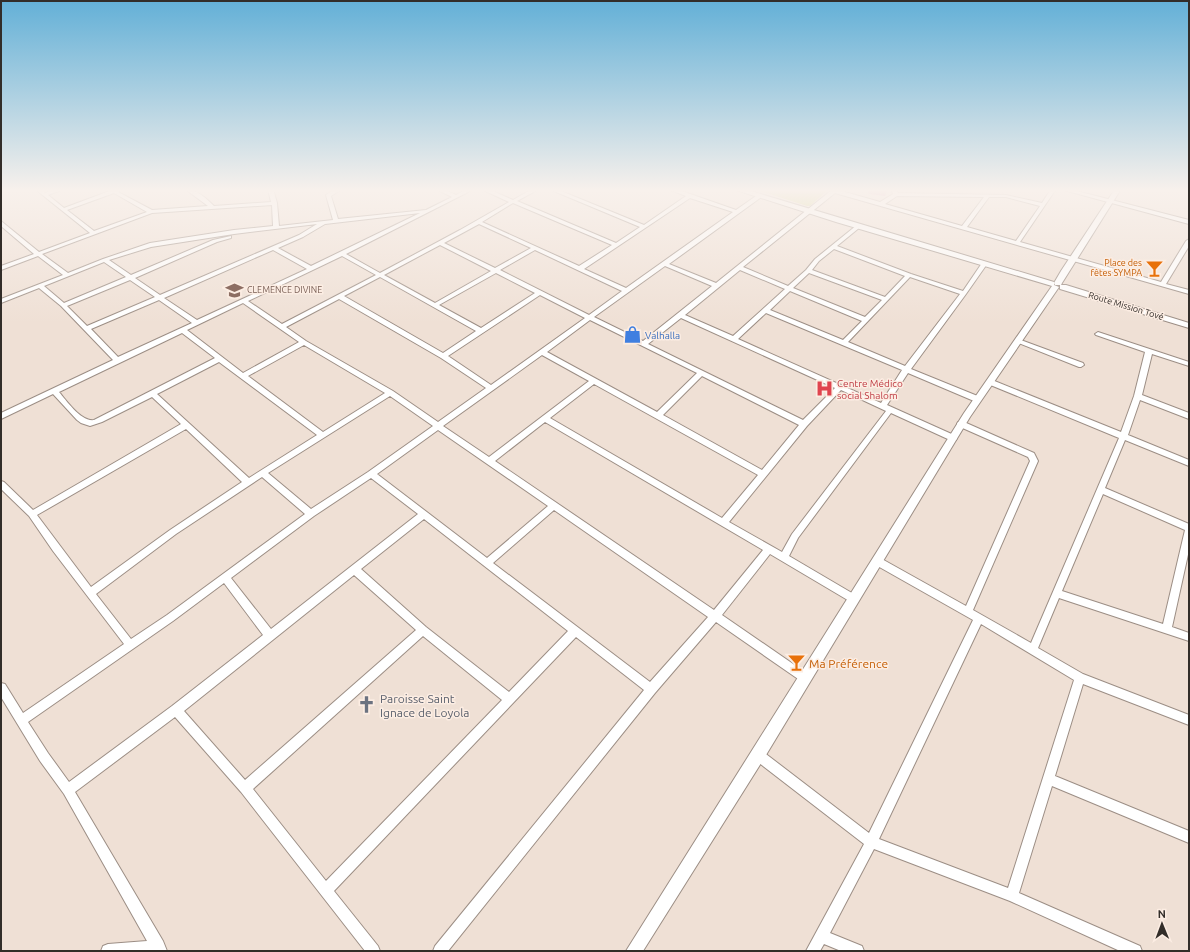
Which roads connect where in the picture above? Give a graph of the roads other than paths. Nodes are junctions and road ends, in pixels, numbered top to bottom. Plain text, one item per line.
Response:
1 (13, 233) edge
2 (236, 233) edge
3 (305, 233) edge
4 (384, 233) edge
5 (458, 233) edge
6 (504, 233) edge
7 (589, 233) edge
8 (634, 233) edge
9 (707, 233) edge
10 (782, 233) edge
11 (850, 233) edge
12 (879, 233) edge
13 (981, 233) edge
14 (1024, 233) edge
15 (1089, 233) edge
16 (94, 234) edge
17 (222, 236) junction
18 (440, 243) junction
19 (1017, 244) junction
20 (1188, 244) edge
21 (616, 245) junction
22 (834, 247) junction
23 (273, 248) junction
24 (535, 248) junction
25 (38, 254) junction
26 (342, 254) junction
27 (1072, 258) junction
28 (105, 260) junction
29 (664, 264) junction
30 (984, 264) junction
31 (1, 268) edge
32 (310, 268) junction
33 (579, 268) junction
34 (740, 268) junction
35 (808, 271) junction
36 (495, 272) junction
37 (67, 275) junction
38 (380, 275) junction
39 (909, 275) junction
40 (130, 278) junction
41 (1163, 284) junction
42 (1057, 285) junction
43 (40, 286) junction
44 (717, 286) junction
45 (790, 288) junction
46 (627, 291) junction
47 (1189, 292) edge
48 (540, 293) junction
49 (964, 293) junction
50 (339, 296) junction
51 (161, 298) junction
52 (886, 299) junction
53 (1, 301) edge
54 (244, 301) junction
55 (63, 305) junction
56 (435, 305) junction
57 (765, 310) junction
58 (680, 315) junction
59 (589, 318) junction
60 (866, 320) junction
61 (197, 323) junction
62 (1189, 326) edge
63 (280, 327) junction
64 (86, 329) junction
65 (183, 330) junction
66 (482, 331) junction
67 (1098, 334) dead end
68 (734, 339) junction
69 (1018, 341) junction
70 (304, 342) junction
71 (844, 343) junction
72 (643, 345) junction
73 (1149, 351) junction
74 (542, 352) junction
75 (443, 356) junction
76 (219, 359) junction
77 (117, 360) junction
78 (1189, 364) edge
79 (1081, 365) dead end
80 (906, 370) junction
81 (701, 373) junction
82 (244, 375) junction
83 (594, 380) junction
84 (990, 382) junction
85 (840, 387) junction
86 (491, 388) junction
87 (54, 391) junction
88 (390, 393) junction
89 (153, 394) junction
90 (1138, 396) junction
91 (977, 399) junction
92 (887, 408) junction
93 (1, 416) edge
94 (658, 416) junction
95 (1189, 416) edge
96 (545, 418) junction
97 (804, 424) junction
98 (961, 424) junction
99 (186, 425) junction
100 (437, 425) junction
101 (322, 434) junction
102 (1124, 437) junction
103 (953, 438) junction
104 (490, 462) junction
105 (1189, 463) edge
106 (262, 473) junction
107 (371, 474) junction
108 (763, 474) junction
109 (248, 482) junction
110 (1, 484) edge
111 (1101, 490) junction
112 (554, 505) junction
113 (32, 514) junction
114 (311, 514) junction
115 (423, 515) junction
116 (723, 522) junction
117 (1189, 529) edge
118 (769, 550) junction
119 (783, 558) junction
120 (877, 561) junction
121 (488, 563) junction
122 (354, 569) junction
123 (225, 578) junction
124 (90, 593) junction
125 (1057, 593) junction
126 (854, 599) junction
127 (968, 611) junction
128 (716, 615) junction
129 (979, 618) junction
130 (424, 630) junction
131 (1167, 630) junction
132 (574, 631) junction
133 (270, 636) junction
134 (1189, 637) edge
135 (130, 645) junction
136 (1033, 650) junction
137 (805, 678) junction
138 (1080, 678) junction
139 (1, 688) edge
140 (651, 689) junction
141 (509, 699) junction
142 (176, 710) junction
143 (22, 720) junction
144 (1189, 720) edge
145 (758, 756) junction
146 (1049, 779) junction
147 (245, 788) junction
148 (68, 790) junction
149 (1189, 837) edge
150 (871, 842) junction
151 (325, 891) junction
152 (1012, 896) junction
153 (821, 936) junction
154 (159, 949) edge
155 (108, 951) edge
156 (373, 951) edge
157 (440, 951) edge
158 (634, 951) edge
159 (813, 951) edge
160 (857, 951) edge
161 (1135, 951) edge

1 - 25 street
2 - 17 street
3 - 23 street
4 - 26 street
5 - 18 street
6 - 24 street
7 - 21 street
8 - 21 street
9 - 29 street
10 - 34 street
11 - 22 street
12 - 30 street, Route Mission Tové
13 - 19 street
14 - 19 street
15 - 27 street
16 - 25 street
17 - 28 street
17 - 40 street
18 - 36 street
18 - 38 street
19 - 27 street
20 - 41 street
21 - 33 street
22 - 35 street
22 - 39 street
23 - 32 street
23 - 51 street
24 - 33 street
24 - 36 street
25 - 31 street
25 - 37 street
26 - 32 street
26 - 38 street
27 - 41 street
27 - 42 street
28 - 37 street
28 - 40 street
29 - 44 street
29 - 46 street
30 - 42 street, Route Mission Tové
30 - 49 street
32 - 54 street
33 - 46 street
34 - 44 street
34 - 45 street
35 - 45 street
35 - 52 street
36 - 48 street
36 - 56 street
37 - 43 street
38 - 50 street
38 - 56 street
39 - 49 street
39 - 52 street
40 - 51 street
40 - 55 street
41 - 47 street
42 - 62 street, Route Mission Tové
42 - 69 street
43 - 53 street
43 - 55 street
44 - 58 street
45 - 57 street
45 - 60 street
46 - 59 street
48 - 59 street
48 - 66 street
49 - 80 street
50 - 63 street
50 - 75 street
51 - 61 street
51 - 64 street
52 - 60 street
54 - 61 street
54 - 63 street
55 - 64 street
56 - 66 street
57 - 68 street
57 - 71 street
58 - 68 street
58 - 72 street
59 - 72 street
59 - 74 street
60 - 71 street
61 - 65 street
63 - 70 street
64 - 77 street
65 - 76 street
65 - 77 street
66 - 75 street
67 - 73 street
68 - 85 street
69 - 79 street
69 - 84 street
70 - 82 street
70 - 88 street
71 - 80 street
72 - 81 street
73 - 78 street
73 - 90 street
74 - 83 street
74 - 86 street
75 - 86 street
76 - 82 street
76 - 89 street
77 - 87 street
80 - 91 street
80 - 92 street
81 - 94 street
81 - 97 street
82 - 101 street
83 - 94 street
83 - 96 street
84 - 91 street
84 - 102 street
85 - 92 street
85 - 97 street
86 - 100 street
87 - 89 street
87 - 93 street
88 - 100 street
88 - 101 street
89 - 99 street
90 - 95 street
90 - 102 street
91 - 98 street
92 - 103 street
92 - 119 street
94 - 108 street
96 - 104 street
96 - 116 street
97 - 108 street
98 - 103 street
98 - 127 street
99 - 109 street
99 - 113 street
100 - 104 street
100 - 107 street
101 - 106 street
102 - 105 street
102 - 111 street
103 - 120 street
104 - 112 street
106 - 109 street
106 - 114 street
107 - 114 street
107 - 115 street
108 - 116 street
109 - 124 street
110 - 113 street
111 - 117 street
111 - 125 street
112 - 121 street
112 - 128 street
113 - 124 street
114 - 123 street
115 - 121 street
115 - 122 street
116 - 118 street
117 - 131 street
118 - 119 street
118 - 128 street
119 - 126 street
120 - 126 street
120 - 127 street
121 - 132 street
122 - 130 street
122 - 133 street
123 - 133 street
123 - 135 street
124 - 135 street
125 - 131 street
125 - 136 street
126 - 137 street
127 - 129 street
128 - 137 street
128 - 140 street
129 - 136 street
129 - 150 street
130 - 141 street
130 - 147 street
131 - 134 street
132 - 140 street
132 - 141 street
133 - 142 street
135 - 143 street
136 - 138 street
137 - 145 street
138 - 144 street
138 - 146 street
139 - 143 street
140 - 157 street
141 - 151 street
142 - 147 street
142 - 148 street
143 - 148 street
145 - 150 street
145 - 158 street
146 - 149 street
146 - 152 street
147 - 151 street
148 - 154 street
150 - 152 street
150 - 153 street
151 - 156 street
152 - 161 street
153 - 159 street
153 - 160 street
154 - 155 street

